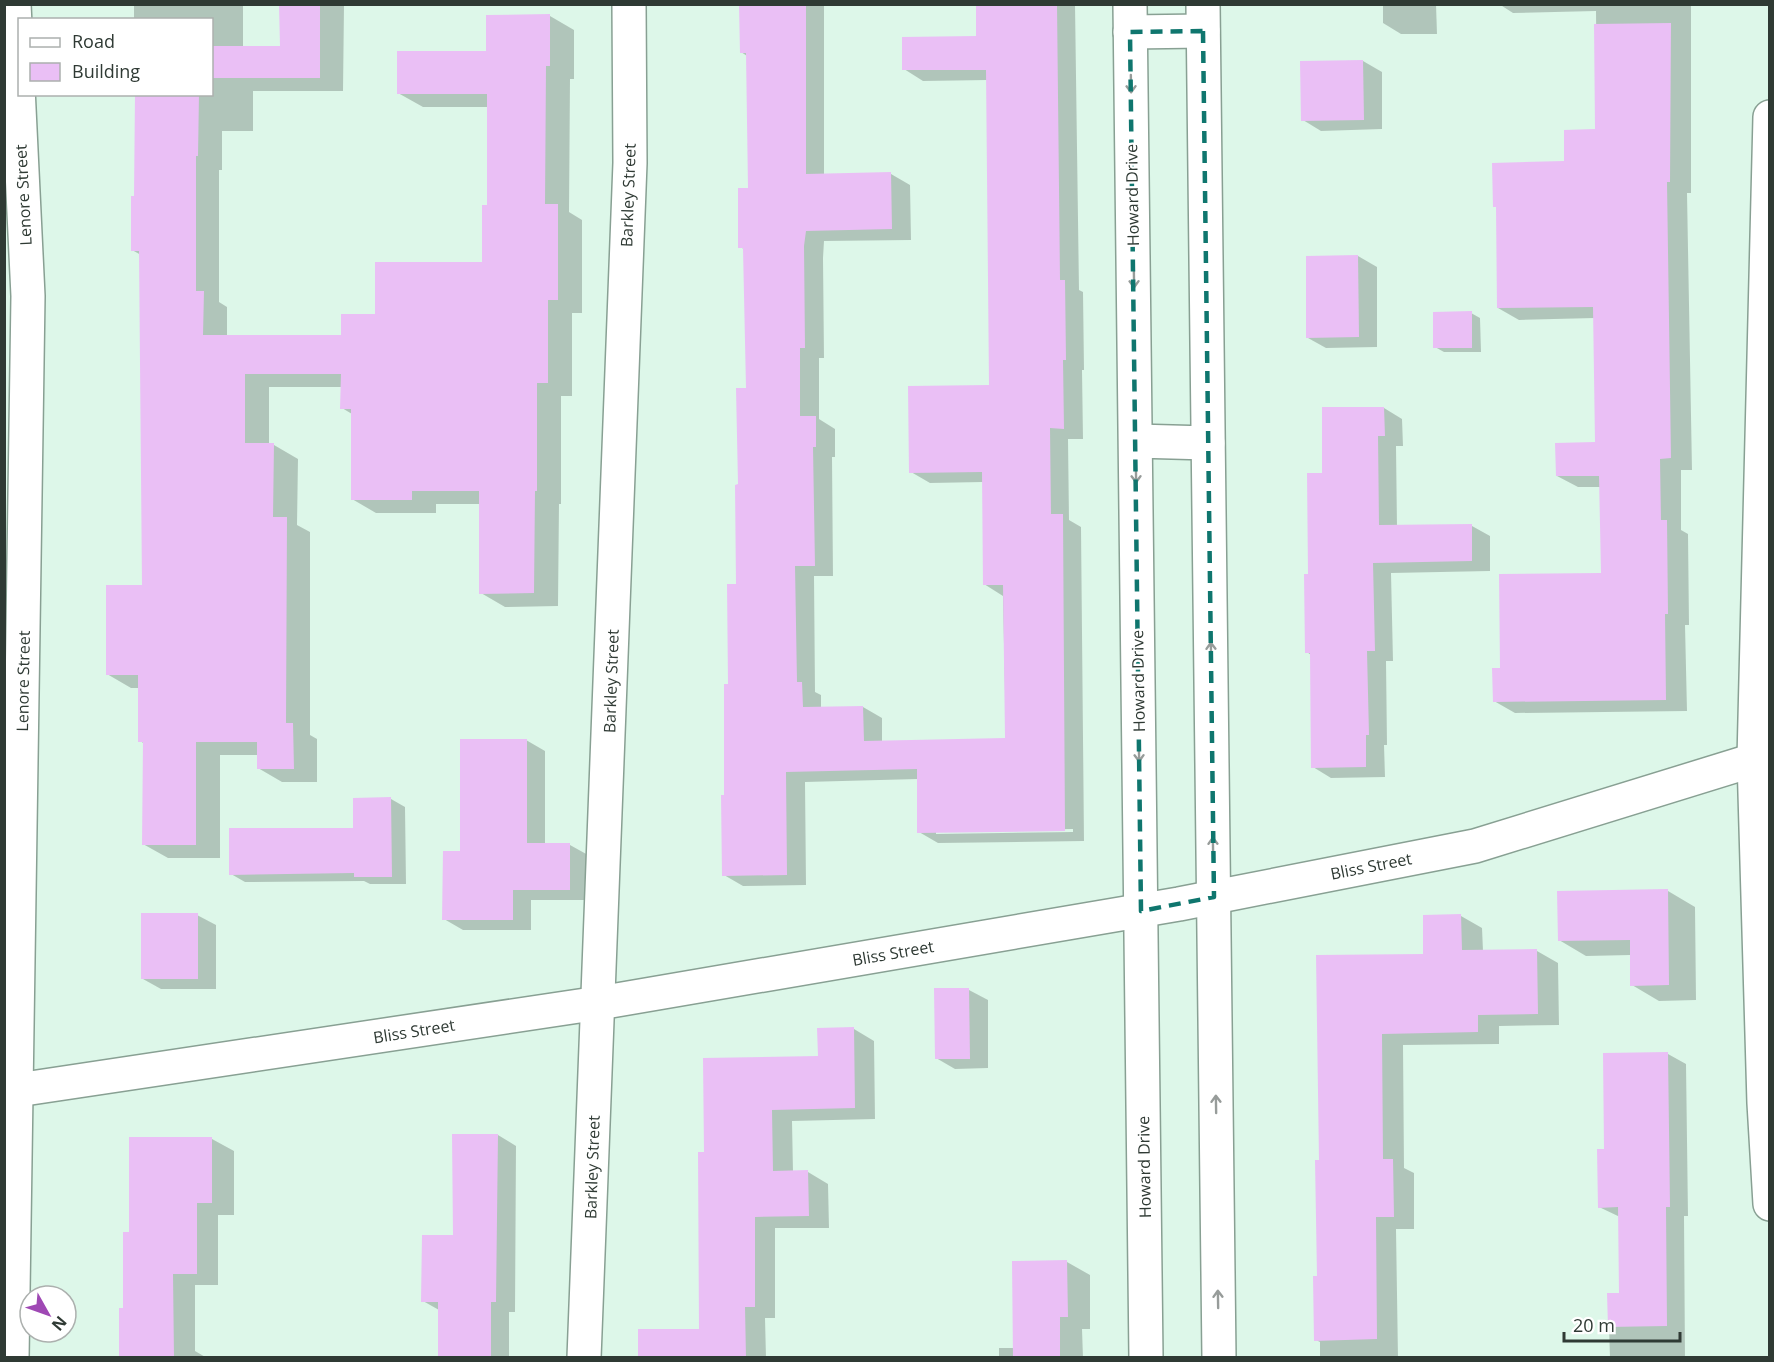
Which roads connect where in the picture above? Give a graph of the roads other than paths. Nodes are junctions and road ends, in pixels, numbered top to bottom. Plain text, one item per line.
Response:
1 (14, 4) edge
2 (629, 4) edge
3 (1130, 18) edge
4 (1203, 18) edge
5 (18, 87) edge
6 (18, 96) edge
7 (1770, 117) edge
8 (1136, 441) junction
9 (1208, 444) junction
10 (1762, 757) edge
11 (1214, 897) junction
12 (1141, 911) junction
13 (599, 1003) junction
14 (11, 1091) edge
15 (1770, 1204) edge
16 (12, 1358) edge
17 (584, 1358) edge
18 (1146, 1358) edge
19 (1219, 1358) edge

1 - 5 street, Lenore Street
2 - 13 street, Barkley Street
3 - 4 street
3 -> 8 street, Howard Drive
4 - 9 street
6 - 14 street, Lenore Street
7 - 10 street
8 - 9 street
8 -> 12 street, Howard Drive
11 -> 9 street
10 - 11 street, Bliss Street
10 - 15 street
11 - 12 street, Bliss Street
19 -> 11 street
12 - 13 street, Bliss Street
12 - 18 street, Howard Drive
13 - 14 street, Bliss Street
13 - 17 street, Barkley Street
14 - 16 street, Lenore Street

